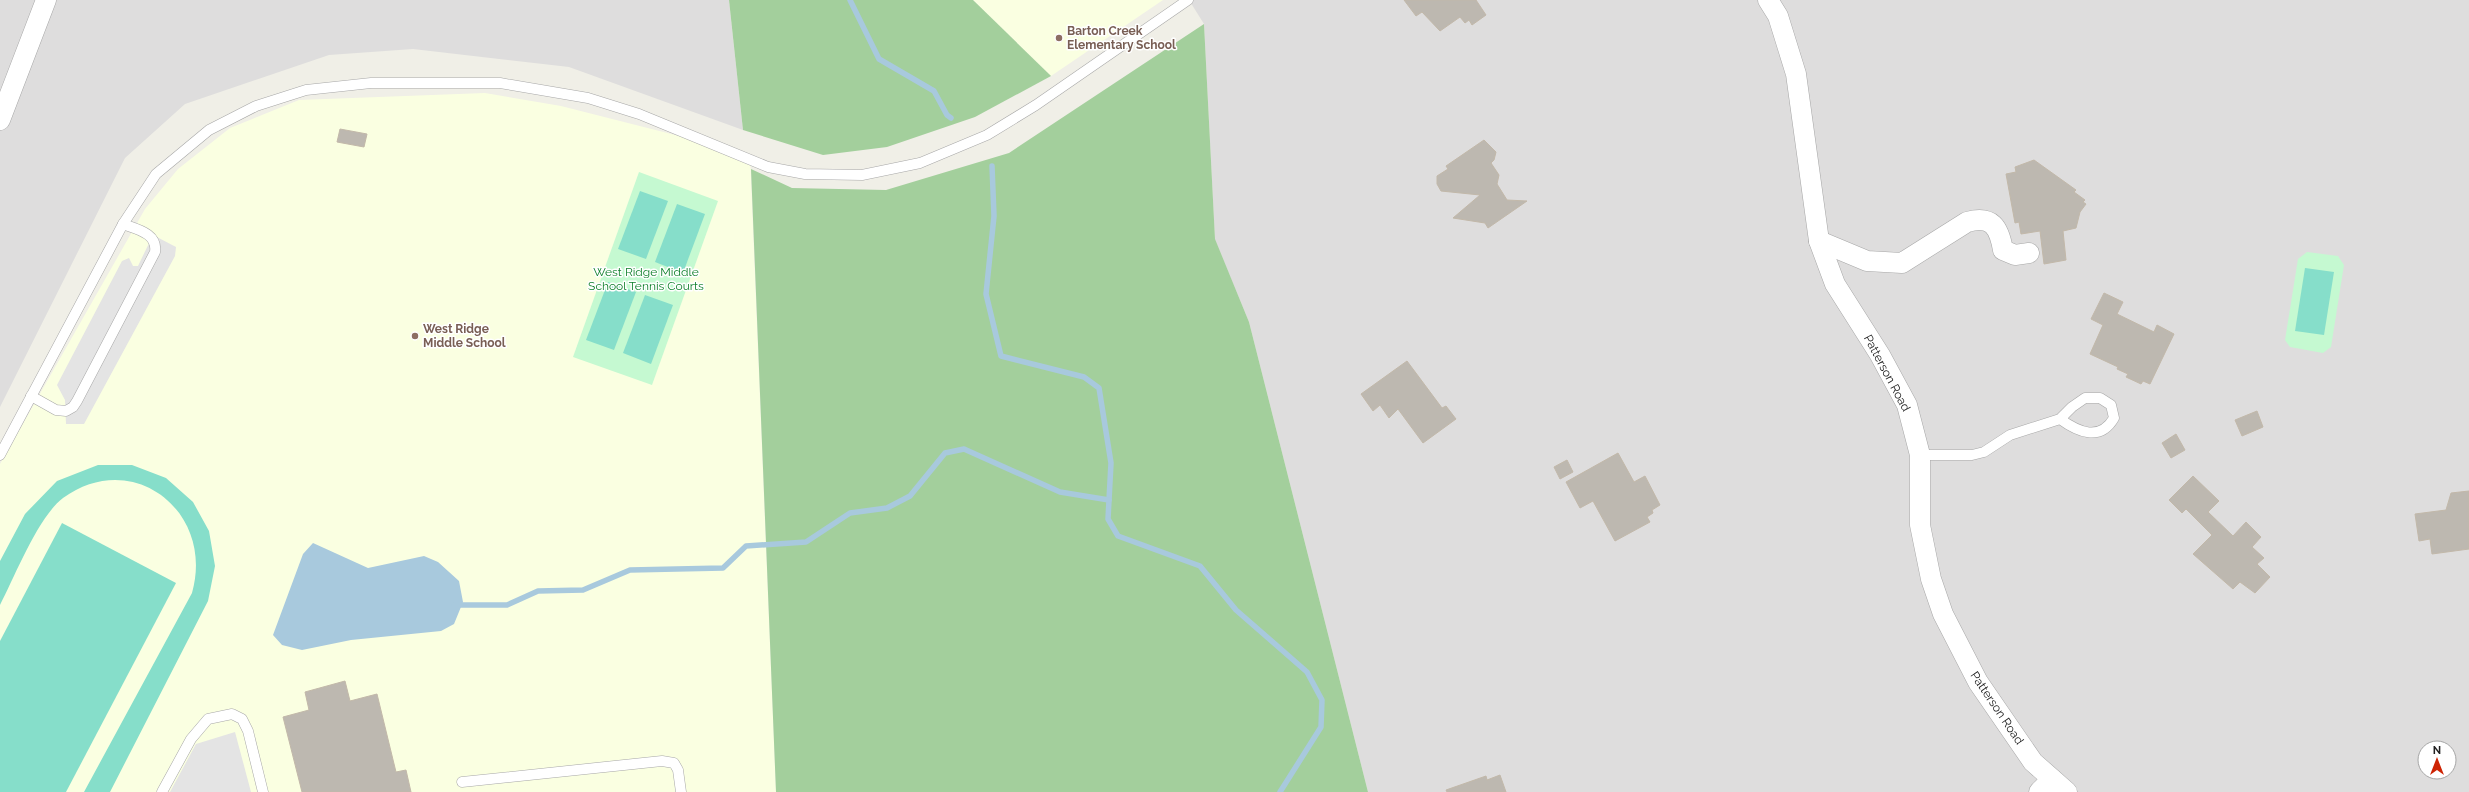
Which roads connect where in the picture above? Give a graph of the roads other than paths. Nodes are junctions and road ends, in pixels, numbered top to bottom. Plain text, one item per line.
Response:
1 (46, 0) edge
2 (1188, 0) edge
3 (1768, 0) edge
4 (0, 120) edge
5 (123, 224) junction
6 (1818, 241) junction
7 (2029, 253) dead end
8 (31, 396) junction
9 (2060, 419) junction
10 (1920, 454) junction
11 (0, 455) edge
12 (462, 782) dead end
13 (2045, 785) edge
14 (162, 792) edge
15 (263, 792) edge
16 (681, 792) edge
17 (2067, 792) edge

1 - 4 street
2 - 5 lane
3 - 6 street, Patterson Road
5 - 8 lane
5 - 8 lane
6 - 7 street
6 - 10 street, Patterson Road
8 - 11 lane
9 - 9 lane
9 - 10 lane
10 - 13 street, Patterson Road
12 - 16 lane
13 - 17 street, Patterson Road
14 - 15 lane

